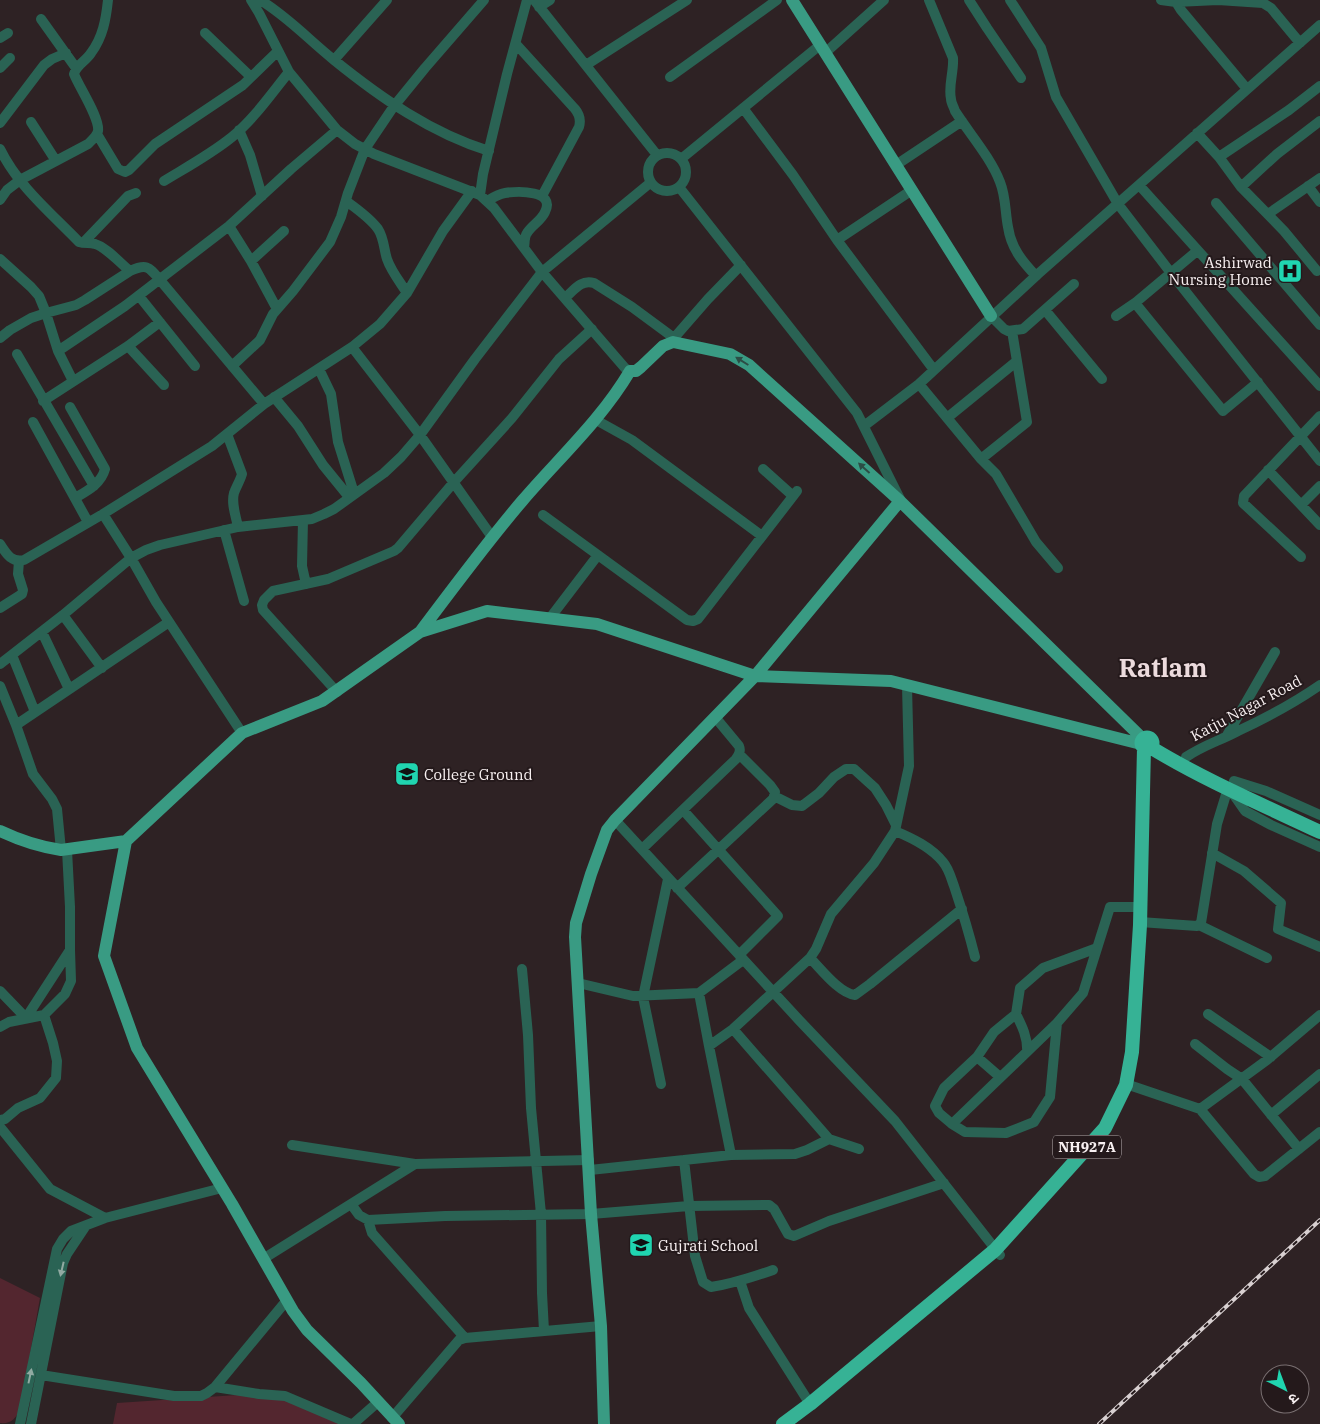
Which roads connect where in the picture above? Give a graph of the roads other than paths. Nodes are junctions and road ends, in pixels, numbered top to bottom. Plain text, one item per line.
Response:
1 (108, 0) edge
2 (250, 0) edge
3 (260, 0) edge
4 (281, 0) edge
5 (387, 0) edge
6 (484, 0) edge
7 (527, 0) edge
8 (550, 0) edge
9 (687, 0) edge
10 (777, 0) edge
11 (792, 0) edge
12 (884, 0) edge
13 (929, 0) edge
14 (969, 0) edge
15 (1010, 0) edge
16 (1161, 0) edge
17 (1176, 2) junction
18 (537, 4) edge
19 (274, 8) junction
20 (41, 20) dead end
21 (1320, 25) edge
22 (205, 33) dead end
23 (1300, 43) junction
24 (516, 44) junction
25 (823, 49) junction
26 (278, 51) junction
27 (66, 53) junction
28 (10, 58) dead end
29 (334, 60) junction
30 (586, 65) junction
31 (0, 68) edge
32 (76, 68) junction
33 (289, 72) junction
34 (251, 77) junction
35 (670, 77) dead end
36 (1022, 78) dead end
37 (1320, 86) edge
38 (1247, 89) junction
39 (394, 106) junction
40 (743, 108) junction
41 (962, 121) junction
42 (1320, 121) edge
43 (31, 122) dead end
44 (0, 123) edge
45 (239, 130) junction
46 (337, 130) junction
47 (1198, 133) junction
48 (97, 134) junction
49 (0, 149) edge
50 (365, 149) junction
51 (489, 150) junction
52 (657, 155) junction
53 (1219, 157) junction
54 (681, 158) junction
55 (56, 161) junction
56 (896, 165) junction
57 (1320, 178) edge
58 (20, 180) junction
59 (164, 181) dead end
60 (650, 183) junction
61 (1139, 185) junction
62 (1308, 186) junction
63 (679, 187) junction
64 (1240, 187) junction
65 (912, 190) junction
66 (136, 192) dead end
67 (262, 196) junction
68 (479, 196) junction
69 (542, 196) junction
70 (0, 200) edge
71 (346, 201) junction
72 (1320, 202) edge
73 (1216, 203) dead end
74 (1118, 204) junction
75 (1268, 214) junction
76 (229, 226) junction
77 (284, 231) dead end
78 (837, 240) junction
79 (83, 244) junction
80 (524, 248) junction
81 (1197, 251) junction
82 (0, 259) edge
83 (252, 261) junction
84 (740, 265) junction
85 (130, 271) junction
86 (1317, 271) dead end
87 (542, 272) junction
88 (1171, 273) junction
89 (1036, 276) junction
90 (160, 280) junction
91 (1074, 284) dead end
92 (407, 293) junction
93 (139, 296) junction
94 (565, 298) junction
95 (1135, 303) junction
96 (277, 309) junction
97 (1045, 310) junction
98 (46, 313) junction
99 (991, 316) junction
100 (1116, 316) dead end
101 (160, 322) junction
102 (1320, 325) edge
103 (592, 329) junction
104 (1012, 331) junction
105 (0, 338) edge
106 (674, 340) junction
107 (128, 346) junction
108 (352, 347) junction
109 (58, 351) junction
110 (17, 354) dead end
111 (1017, 361) junction
112 (195, 366) dead end
113 (232, 366) junction
114 (319, 369) junction
115 (934, 370) junction
116 (630, 372) junction
117 (1102, 379) dead end
118 (73, 382) junction
119 (1258, 382) junction
120 (919, 384) junction
121 (164, 385) dead end
122 (1320, 386) edge
123 (274, 397) junction
124 (44, 401) junction
125 (264, 404) junction
126 (70, 407) dead end
127 (1320, 416) edge
128 (947, 418) junction
129 (596, 420) junction
130 (33, 422) dead end
131 (864, 426) junction
132 (227, 434) junction
133 (420, 435) junction
134 (1300, 435) junction
135 (981, 459) junction
136 (1320, 461) edge
137 (763, 469) dead end
138 (1268, 470) junction
139 (454, 482) junction
140 (94, 486) junction
141 (1320, 486) edge
142 (352, 495) junction
143 (74, 498) junction
144 (900, 500) junction
145 (1301, 505) junction
146 (103, 514) junction
147 (543, 515) dead end
148 (303, 520) junction
149 (88, 522) junction
150 (1320, 525) edge
151 (238, 527) junction
152 (224, 530) junction
153 (762, 536) junction
154 (492, 537) junction
155 (0, 544) edge
156 (598, 555) junction
157 (1301, 557) dead end
158 (131, 558) junction
159 (19, 561) junction
160 (1058, 568) dead end
161 (306, 584) junction
162 (244, 601) dead end
163 (0, 608) edge
164 (63, 615) junction
165 (550, 618) junction
166 (169, 622) junction
167 (42, 632) junction
168 (420, 632) junction
169 (1275, 652) dead end
170 (12, 655) junction
171 (0, 664) edge
172 (102, 668) junction
173 (755, 676) junction
174 (1320, 685) edge
175 (0, 686) edge
176 (907, 686) junction
177 (69, 689) junction
178 (337, 692) junction
179 (35, 712) junction
180 (715, 718) junction
181 (16, 725) junction
182 (242, 733) junction
183 (1226, 737) junction
184 (1146, 745) junction
185 (740, 754) junction
186 (1186, 757) junction
187 (1231, 784) junction
188 (774, 796) junction
189 (683, 810) junction
190 (1320, 815) edge
191 (615, 820) junction
192 (1320, 822) edge
193 (895, 828) junction
194 (0, 831) edge
195 (1320, 832) edge
196 (126, 841) junction
197 (1320, 847) edge
198 (718, 849) junction
199 (64, 850) junction
200 (642, 850) junction
201 (1212, 853) junction
202 (668, 879) junction
203 (677, 888) junction
204 (1140, 906) junction
205 (962, 909) junction
206 (1143, 922) junction
207 (1199, 925) junction
208 (1320, 947) edge
209 (1097, 948) junction
210 (70, 950) junction
211 (741, 957) junction
212 (975, 957) dead end
213 (810, 958) junction
214 (1267, 958) dead end
215 (522, 969) dead end
216 (578, 982) junction
217 (0, 990) edge
218 (699, 993) junction
219 (773, 993) junction
220 (643, 997) junction
221 (1016, 1014) junction
222 (1208, 1014) dead end
223 (44, 1015) junction
224 (1320, 1015) edge
225 (26, 1018) junction
226 (1057, 1023) junction
227 (0, 1027) edge
228 (733, 1029) junction
229 (1195, 1044) dead end
230 (709, 1046) junction
231 (1027, 1052) junction
232 (977, 1057) junction
233 (1271, 1057) junction
234 (1320, 1074) edge
235 (1000, 1077) junction
236 (1242, 1079) junction
237 (661, 1084) dead end
238 (1132, 1086) junction
239 (1200, 1109) junction
240 (1271, 1114) junction
241 (0, 1120) edge
242 (952, 1124) junction
243 (0, 1127) edge
244 (1320, 1132) edge
245 (829, 1139) junction
246 (292, 1145) dead end
247 (860, 1149) dead end
248 (1299, 1149) junction
249 (731, 1155) junction
250 (684, 1160) junction
251 (536, 1162) junction
252 (415, 1164) junction
253 (590, 1165) junction
254 (944, 1183) junction
255 (222, 1188) junction
256 (351, 1204) junction
257 (689, 1206) junction
258 (541, 1214) junction
259 (592, 1214) junction
260 (105, 1218) junction
261 (368, 1220) junction
262 (85, 1227) junction
263 (998, 1252) junction
264 (263, 1258) junction
265 (773, 1270) dead end
266 (740, 1281) junction
267 (287, 1300) junction
268 (601, 1326) junction
269 (544, 1331) junction
270 (465, 1338) junction
271 (41, 1375) junction
272 (215, 1387) junction
273 (378, 1402) junction
274 (810, 1404) junction
275 (396, 1421) edge
276 (20, 1424) edge
277 (31, 1424) edge
278 (352, 1424) edge
279 (604, 1424) edge
280 (783, 1424) edge
281 (796, 1424) edge

1 - 32 street
2 - 26 street
3 - 19 street
4 - 19 street
5 - 29 street
6 - 39 street
7 - 24 street
8 - 18 street
9 - 30 street
10 - 35 street
11 - 25 main road
12 - 25 street
13 - 41 street
14 - 36 street
15 - 74 street
16 - 17 street
17 - 23 street
17 - 38 street
18 - 30 street
19 - 29 street
20 - 27 street
21 - 23 street
22 - 34 street
23 - 38 street
24 - 51 street
24 - 69 street
25 - 40 street
25 - 56 main road
26 - 33 street
26 - 34 street
27 - 32 street
27 - 44 street
28 - 31 street
29 - 39 street
30 - 52 street
32 - 48 street
33 - 45 street
33 - 46 street
34 - 48 street
37 - 53 street
38 - 47 street
39 - 50 street
39 - 51 street
40 - 54 street
40 - 78 street
41 - 56 street
41 - 89 street
42 - 64 street
43 - 55 street
45 - 59 street
45 - 67 street
46 - 50 street
46 - 67 street
47 - 53 street
47 - 61 street
48 - 55 street
49 - 58 street
50 - 68 street
50 - 71 street
51 - 68 street
52 - 54 street
52 - 60 street
53 - 64 street
54 - 63 street
55 - 58 street
56 - 65 main road
57 - 62 street
58 - 70 street
58 - 79 street
60 - 63 street
60 - 87 street
61 - 74 street
61 - 81 street
62 - 72 street
62 - 75 street
63 - 84 street
64 - 75 street
65 - 78 street
65 - 99 main road
66 - 79 street
67 - 76 street
68 - 69 street
68 - 80 street
68 - 92 street
69 - 80 street
71 - 92 street
71 - 96 street
73 - 102 street
74 - 88 street
74 - 89 street
75 - 86 street
76 - 83 street
76 - 90 street
77 - 83 street
78 - 115 street
79 - 85 street
80 - 87 street
81 - 88 street
81 - 122 street
82 - 98 street
83 - 96 street
84 - 106 street
84 - 131 street
85 - 90 street
85 - 98 street
87 - 94 street
87 - 133 street
88 - 95 street
88 - 119 street
89 - 99 street
90 - 93 street
90 - 113 street
91 - 97 street
92 - 108 street
93 - 101 street
93 - 109 street
94 - 103 street
94 - 106 street
95 - 100 street
95 - 119 street
96 - 113 street
97 - 104 street
97 - 117 street
98 - 105 street
98 - 109 street
99 - 104 street
99 - 115 street
101 - 107 street
101 - 112 street
103 - 116 street
103 - 139 street
104 - 111 street
106 - 116 main road
144 -> 106 main road
107 - 118 street
107 - 121 street
108 - 114 street
108 - 133 street
109 - 118 street
110 - 124 street
111 - 128 street
111 - 135 street
113 - 125 street
114 - 123 street
114 - 142 street
115 - 120 street
116 - 129 main road
118 - 124 street
119 - 134 street
120 - 128 street
120 - 131 street
123 - 125 street
123 - 142 street
124 - 140 street
125 - 132 street
126 - 140 street
127 - 134 street
128 - 135 street
129 - 153 street
129 - 154 main road
130 - 143 street
131 - 144 street
132 - 146 street
132 - 151 street
133 - 139 street
133 - 142 street
134 - 136 street
134 - 138 street
135 - 160 street
137 - 153 street
138 - 145 street
138 - 157 street
139 - 154 street
139 - 161 street
140 - 143 street
141 - 145 street
142 - 148 street
143 - 149 street
144 - 173 main road
144 - 184 main road
145 - 150 street
146 - 149 street
146 - 158 street
147 - 156 street
148 - 151 street
148 - 161 street
149 - 159 street
151 - 152 street
152 - 158 street
152 - 162 street
153 - 156 street
154 - 168 main road
155 - 159 street
156 - 165 street
158 - 164 street
158 - 166 street
159 - 163 street
161 - 178 street
164 - 167 street
164 - 172 street
165 - 168 main road
165 - 173 main road
166 - 172 street
166 - 182 street
167 - 170 street
167 - 177 street
168 - 178 main road
169 - 183 street
170 - 171 street
170 - 179 street
172 - 177 street
173 - 176 main road
173 - 180 main road
174 - 183 street, Katju Nagar Road
175 - 181 street
176 - 184 main road
176 - 193 street
177 - 179 street
178 - 182 main road
179 - 181 street
180 - 185 street
180 - 191 main road
181 - 199 street
182 - 196 main road
183 - 186 street, Katju Nagar Road
184 - 186 highway
184 - 187 highway
184 - 204 highway, NH927A
184 - 206 highway, NH927A
185 - 188 street
185 - 189 street
186 - 187 highway
187 - 190 street
187 - 192 highway
187 - 195 highway
187 - 197 street
187 - 201 street
188 - 193 street
188 - 198 street
189 - 198 street
189 - 200 street
191 - 200 street
191 - 216 main road
193 - 205 street
193 - 213 street
194 - 199 main road
196 - 199 main road
196 - 255 main road
198 - 203 street
198 - 211 street
199 - 210 street
200 - 202 street
201 - 207 street
201 - 208 street
202 - 203 street
202 - 220 street
203 - 211 street
204 - 206 highway, NH927A
204 - 209 street
205 - 212 street
205 - 213 street
206 - 207 street
206 - 238 highway, NH927A
206 - 263 highway, NH927A
207 - 214 street
209 - 221 street
209 - 226 street
210 - 223 street
210 - 225 street
211 - 218 street
211 - 219 street
213 - 219 street
215 - 251 street
216 - 220 street
216 - 253 main road
217 - 225 street
218 - 220 street
218 - 230 street
219 - 228 street
219 - 254 street
220 - 237 street
221 - 231 street
221 - 232 street
222 - 233 street
223 - 225 street
223 - 241 street
224 - 233 street
225 - 227 street
226 - 231 street
226 - 242 street
228 - 230 street
228 - 245 street
229 - 236 street
230 - 249 street
231 - 235 street
232 - 235 street
232 - 242 street
233 - 236 street
234 - 240 street
235 - 242 street
236 - 239 street
236 - 240 street
238 - 239 street
238 - 263 highway, NH927A
239 - 248 street
240 - 248 street
243 - 260 street
244 - 248 street
245 - 247 street
245 - 249 street
246 - 252 street
249 - 250 street
250 - 253 street
250 - 257 street
251 - 252 street
251 - 253 street
251 - 258 street
252 - 256 street
253 - 259 main road
254 - 257 street
254 - 263 street
255 - 260 street
255 - 264 main road
256 - 261 street
256 - 264 street
257 - 259 street
257 - 266 street
258 - 259 street
258 - 261 street
258 - 269 street
259 - 268 main road
260 - 262 street
261 - 270 street
262 -> 271 street
276 -> 262 street
263 - 274 highway, NH927A
263 - 281 highway, NH927A
264 - 267 main road
265 - 266 street
266 - 274 street
267 - 272 street
267 - 273 main road
268 - 269 street
268 - 279 main road
269 - 270 street
270 - 275 street
271 - 272 street
271 - 277 street
272 - 278 street
273 - 275 main road
273 - 278 street
274 - 280 highway, NH927A

